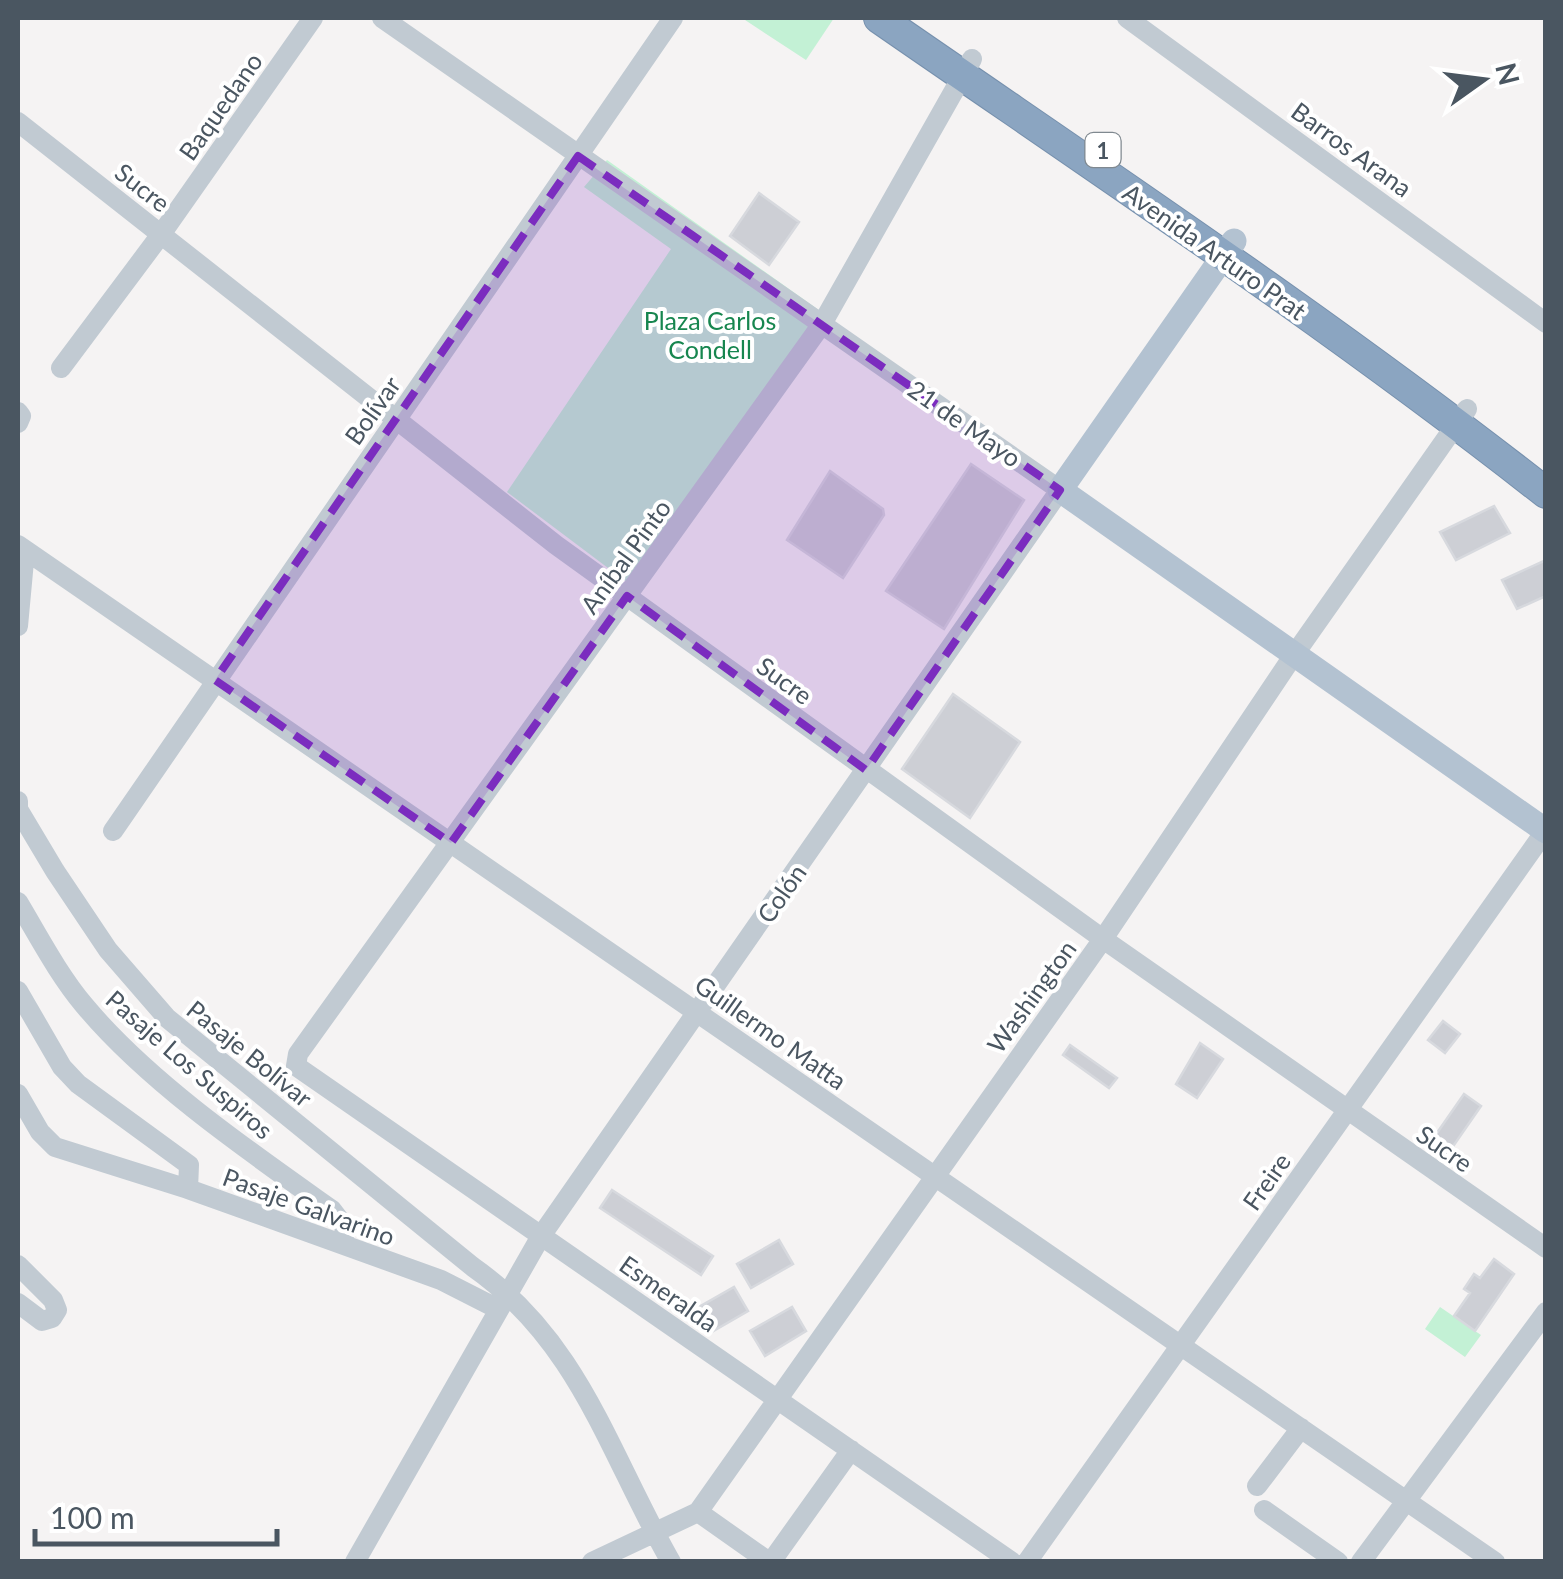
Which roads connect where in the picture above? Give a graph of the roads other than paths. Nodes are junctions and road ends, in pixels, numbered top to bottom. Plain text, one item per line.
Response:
1 (313, 18) edge
2 (382, 18) edge
3 (673, 18) edge
4 (879, 18) edge
5 (909, 18) edge
6 (1126, 18) edge
7 (968, 67) junction
8 (18, 122) edge
9 (578, 156) junction
10 (162, 233) junction
11 (1229, 248) junction
12 (1546, 323) edge
13 (822, 324) junction
14 (61, 368) dead end
15 (1462, 417) junction
16 (395, 420) junction
17 (1546, 472) edge
18 (1060, 490) junction
19 (1546, 494) edge
20 (22, 548) edge
21 (627, 596) junction
22 (18, 626) edge
23 (1294, 654) junction
24 (216, 680) junction
25 (866, 770) junction
26 (18, 801) edge
27 (18, 809) edge
28 (113, 830) dead end
29 (1545, 831) edge
30 (452, 842) junction
31 (18, 902) edge
32 (1103, 939) junction
33 (18, 991) edge
34 (698, 1013) junction
35 (296, 1066) joint
36 (18, 1094) edge
37 (1346, 1110) junction
38 (934, 1175) junction
39 (188, 1189) junction
40 (541, 1236) junction
41 (343, 1243) junction
42 (1546, 1248) edge
43 (18, 1266) edge
44 (473, 1266) junction
45 (462, 1291) junction
46 (503, 1300) junction
47 (18, 1303) edge
48 (1546, 1312) edge
49 (1180, 1345) junction
50 (778, 1399) junction
51 (1301, 1428) junction
52 (852, 1450) junction
53 (1257, 1486) dead end
54 (1406, 1500) junction
55 (1264, 1510) dead end
56 (698, 1512) junction
57 (655, 1533) junction
58 (354, 1562) edge
59 (592, 1562) edge
60 (672, 1562) edge
61 (770, 1562) edge
62 (1012, 1562) edge
63 (1027, 1562) edge
64 (1338, 1562) edge
65 (1361, 1562) edge
66 (1495, 1562) edge

1 - 10 street, Baquedano
2 - 9 street, 21 de Mayo
3 - 9 street, Bolívar
4 - 7 highway, Avenida Arturo Prat / 1
5 - 7 highway, Avenida Arturo Prat / 1
6 - 12 street, Barros Arana
7 - 11 highway, Avenida Arturo Prat / 1
7 - 13 street, Aníbal Pinto
8 - 10 street, Sucre
9 - 13 street, 21 de Mayo
9 - 16 street, Bolívar
10 - 14 street, Baquedano
10 - 16 street, Sucre
11 - 15 highway, Avenida Arturo Prat / 1
11 - 18 main road, Colón
13 - 18 street, 21 de Mayo
13 - 21 street, Aníbal Pinto
15 - 17 highway, Avenida Arturo Prat / 1
15 - 19 highway, Avenida Arturo Prat / 1
15 - 23 street, Washington
16 - 21 street, Sucre
16 - 24 street, Bolívar
18 - 23 main road, 21 de Mayo
18 - 25 street, Colón
20 - 22 street
20 - 24 street, Guillermo Matta
21 - 25 street, Sucre
21 - 30 street, Aníbal Pinto
23 - 29 main road, 21 de Mayo
23 - 32 street, Washington
24 - 28 street, Bolívar
24 - 30 street, Guillermo Matta
25 - 32 street, Sucre
25 - 34 street, Colón
26 - 27 street, Pasaje Bolívar
27 - 44 street, Pasaje Bolívar
29 - 37 street, Freire
30 - 34 street, Guillermo Matta
30 - 35 street, Aníbal Pinto
31 - 41 street, Pasaje Los Suspiros
32 - 37 street, Sucre
32 - 38 street, Washington
33 - 39 street, Pasaje Galvarino
34 - 38 street, Guillermo Matta
34 - 40 street, Colón
35 - 40 street, Esmeralda
36 - 39 street
37 - 42 street, Sucre
37 - 49 street, Freire
38 - 49 street, Guillermo Matta
38 - 50 street, Washington
39 - 41 street, Pasaje Galvarino
40 - 46 street, Colón
40 - 50 street, Esmeralda
41 - 45 street, Pasaje Galvarino
43 - 47 street
44 - 45 street
44 - 46 street, Pasaje Bolívar
45 - 46 street, Pasaje Galvarino
46 - 57 street
46 - 58 street, Colón
48 - 54 street
49 - 51 street, Guillermo Matta
49 - 63 street, Freire
50 - 52 street, Esmeralda
50 - 56 street, Washington
51 - 53 street
51 - 54 street, Guillermo Matta
52 - 61 street
52 - 62 street, Esmeralda
54 - 65 street
54 - 66 street, Guillermo Matta
55 - 64 street
56 - 57 street, Washington
56 - 61 street
57 - 59 street, Washington
57 - 60 street

